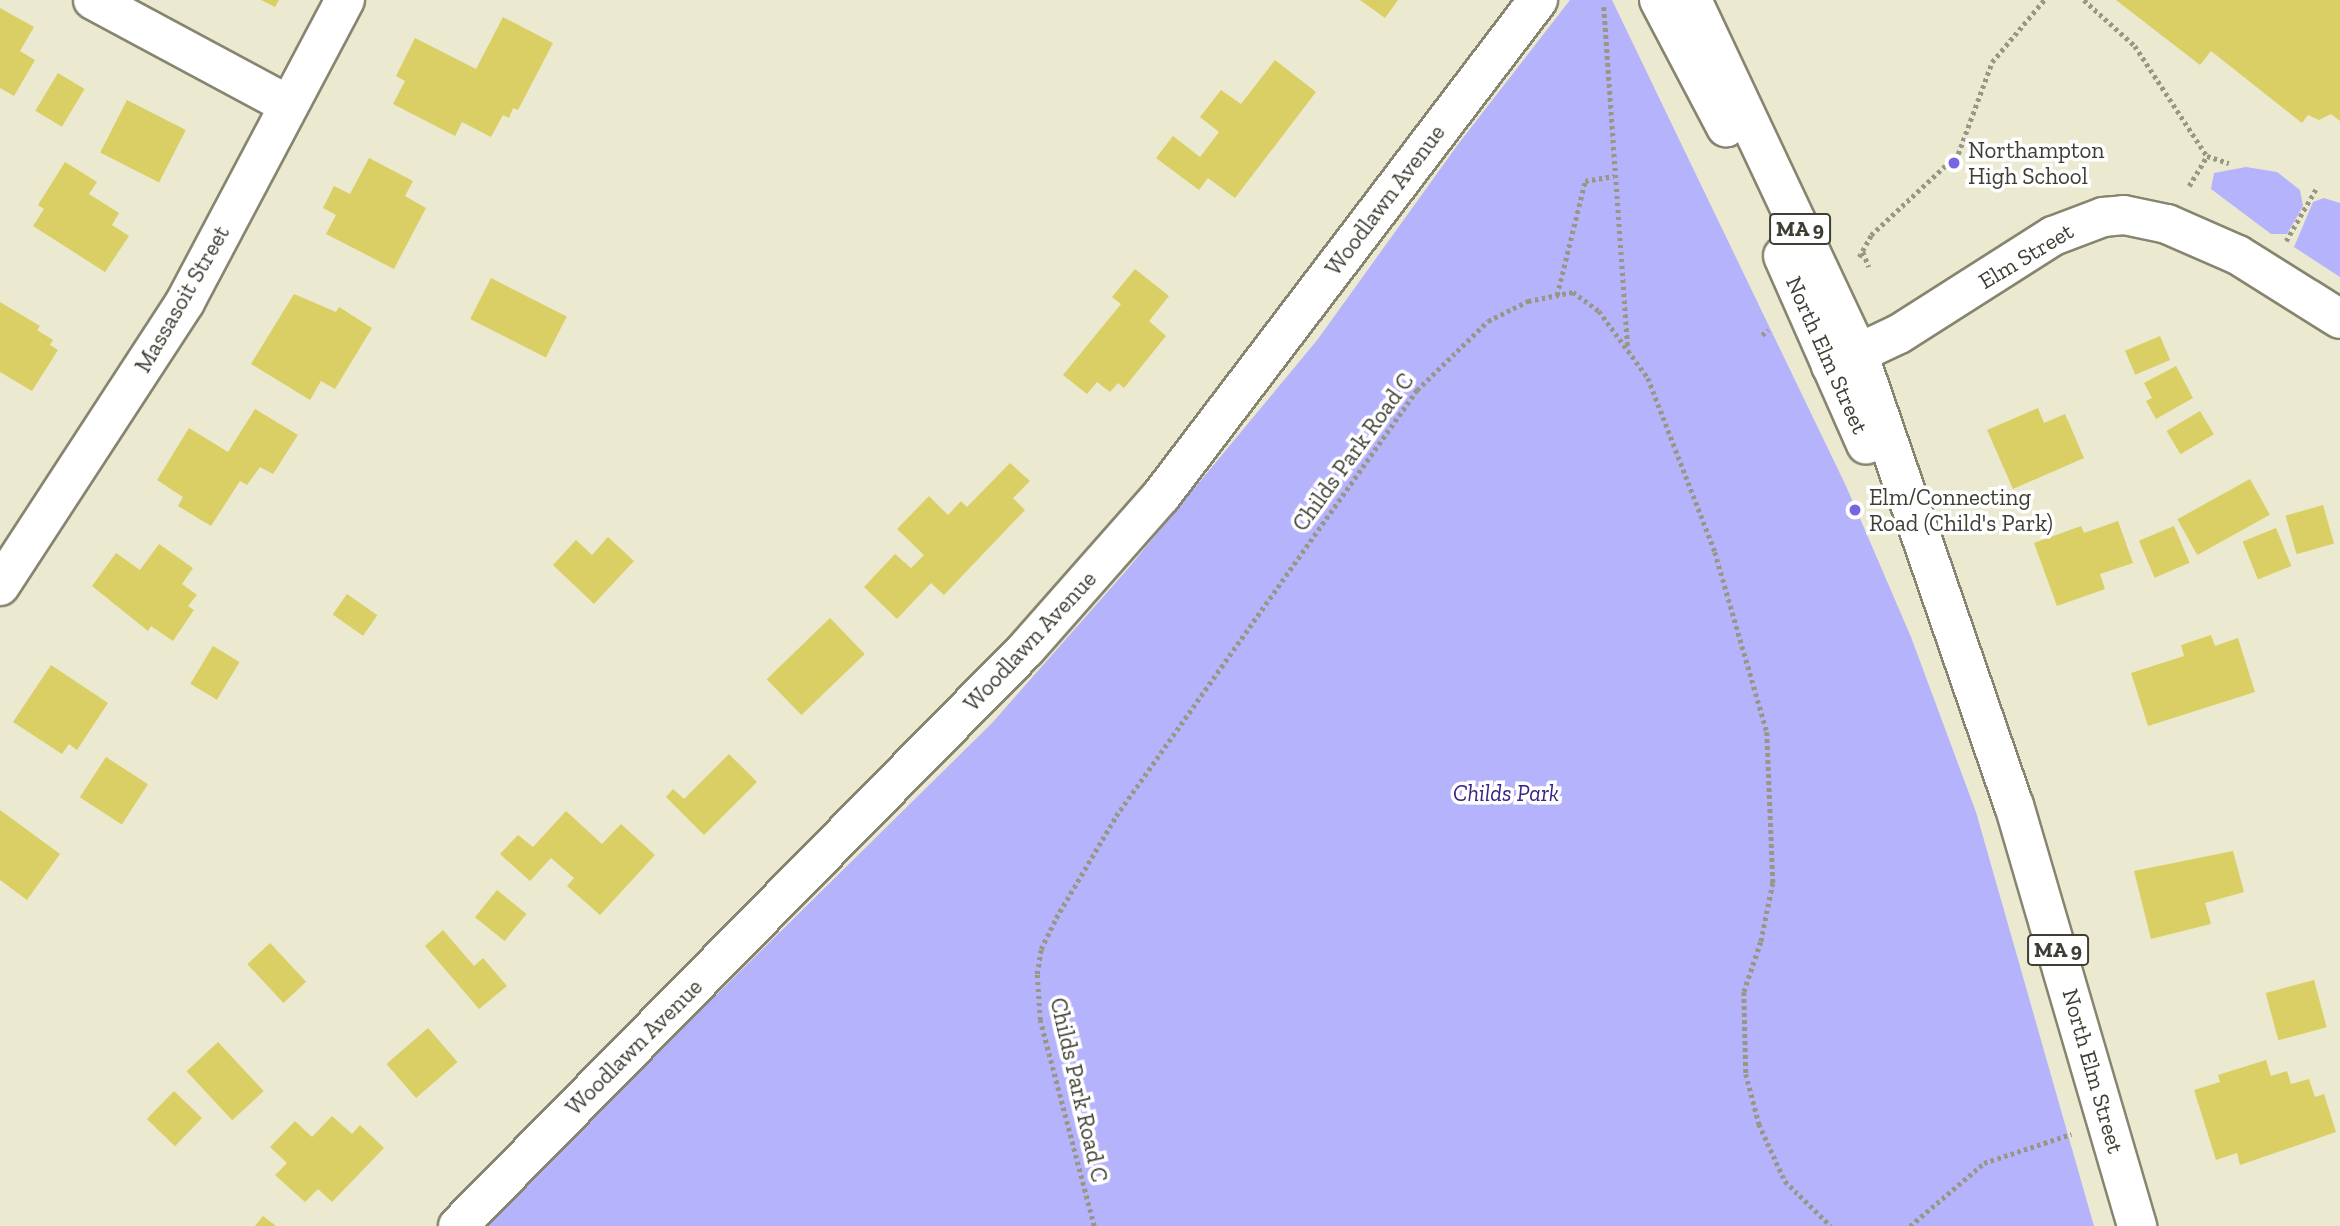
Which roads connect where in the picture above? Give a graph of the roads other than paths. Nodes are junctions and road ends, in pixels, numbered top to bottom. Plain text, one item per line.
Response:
1 (93, 0) edge
2 (345, 0) edge
3 (1538, 0) edge
4 (1659, 0) edge
5 (1692, 0) edge
6 (289, 105) junction
7 (2340, 318) edge
8 (1845, 359) junction
9 (0, 586) edge
10 (458, 1226) edge
11 (2137, 1226) edge

1 - 6 main road
2 - 6 main road, Massasoit Street
3 - 10 main road, Woodlawn Avenue
4 - 8 main road, North Elm Street / MA 9
5 - 8 main road, North Elm Street / MA 9
6 - 9 main road, Massasoit Street
7 - 8 main road, Elm Street
8 - 11 main road, North Elm Street / MA 9

